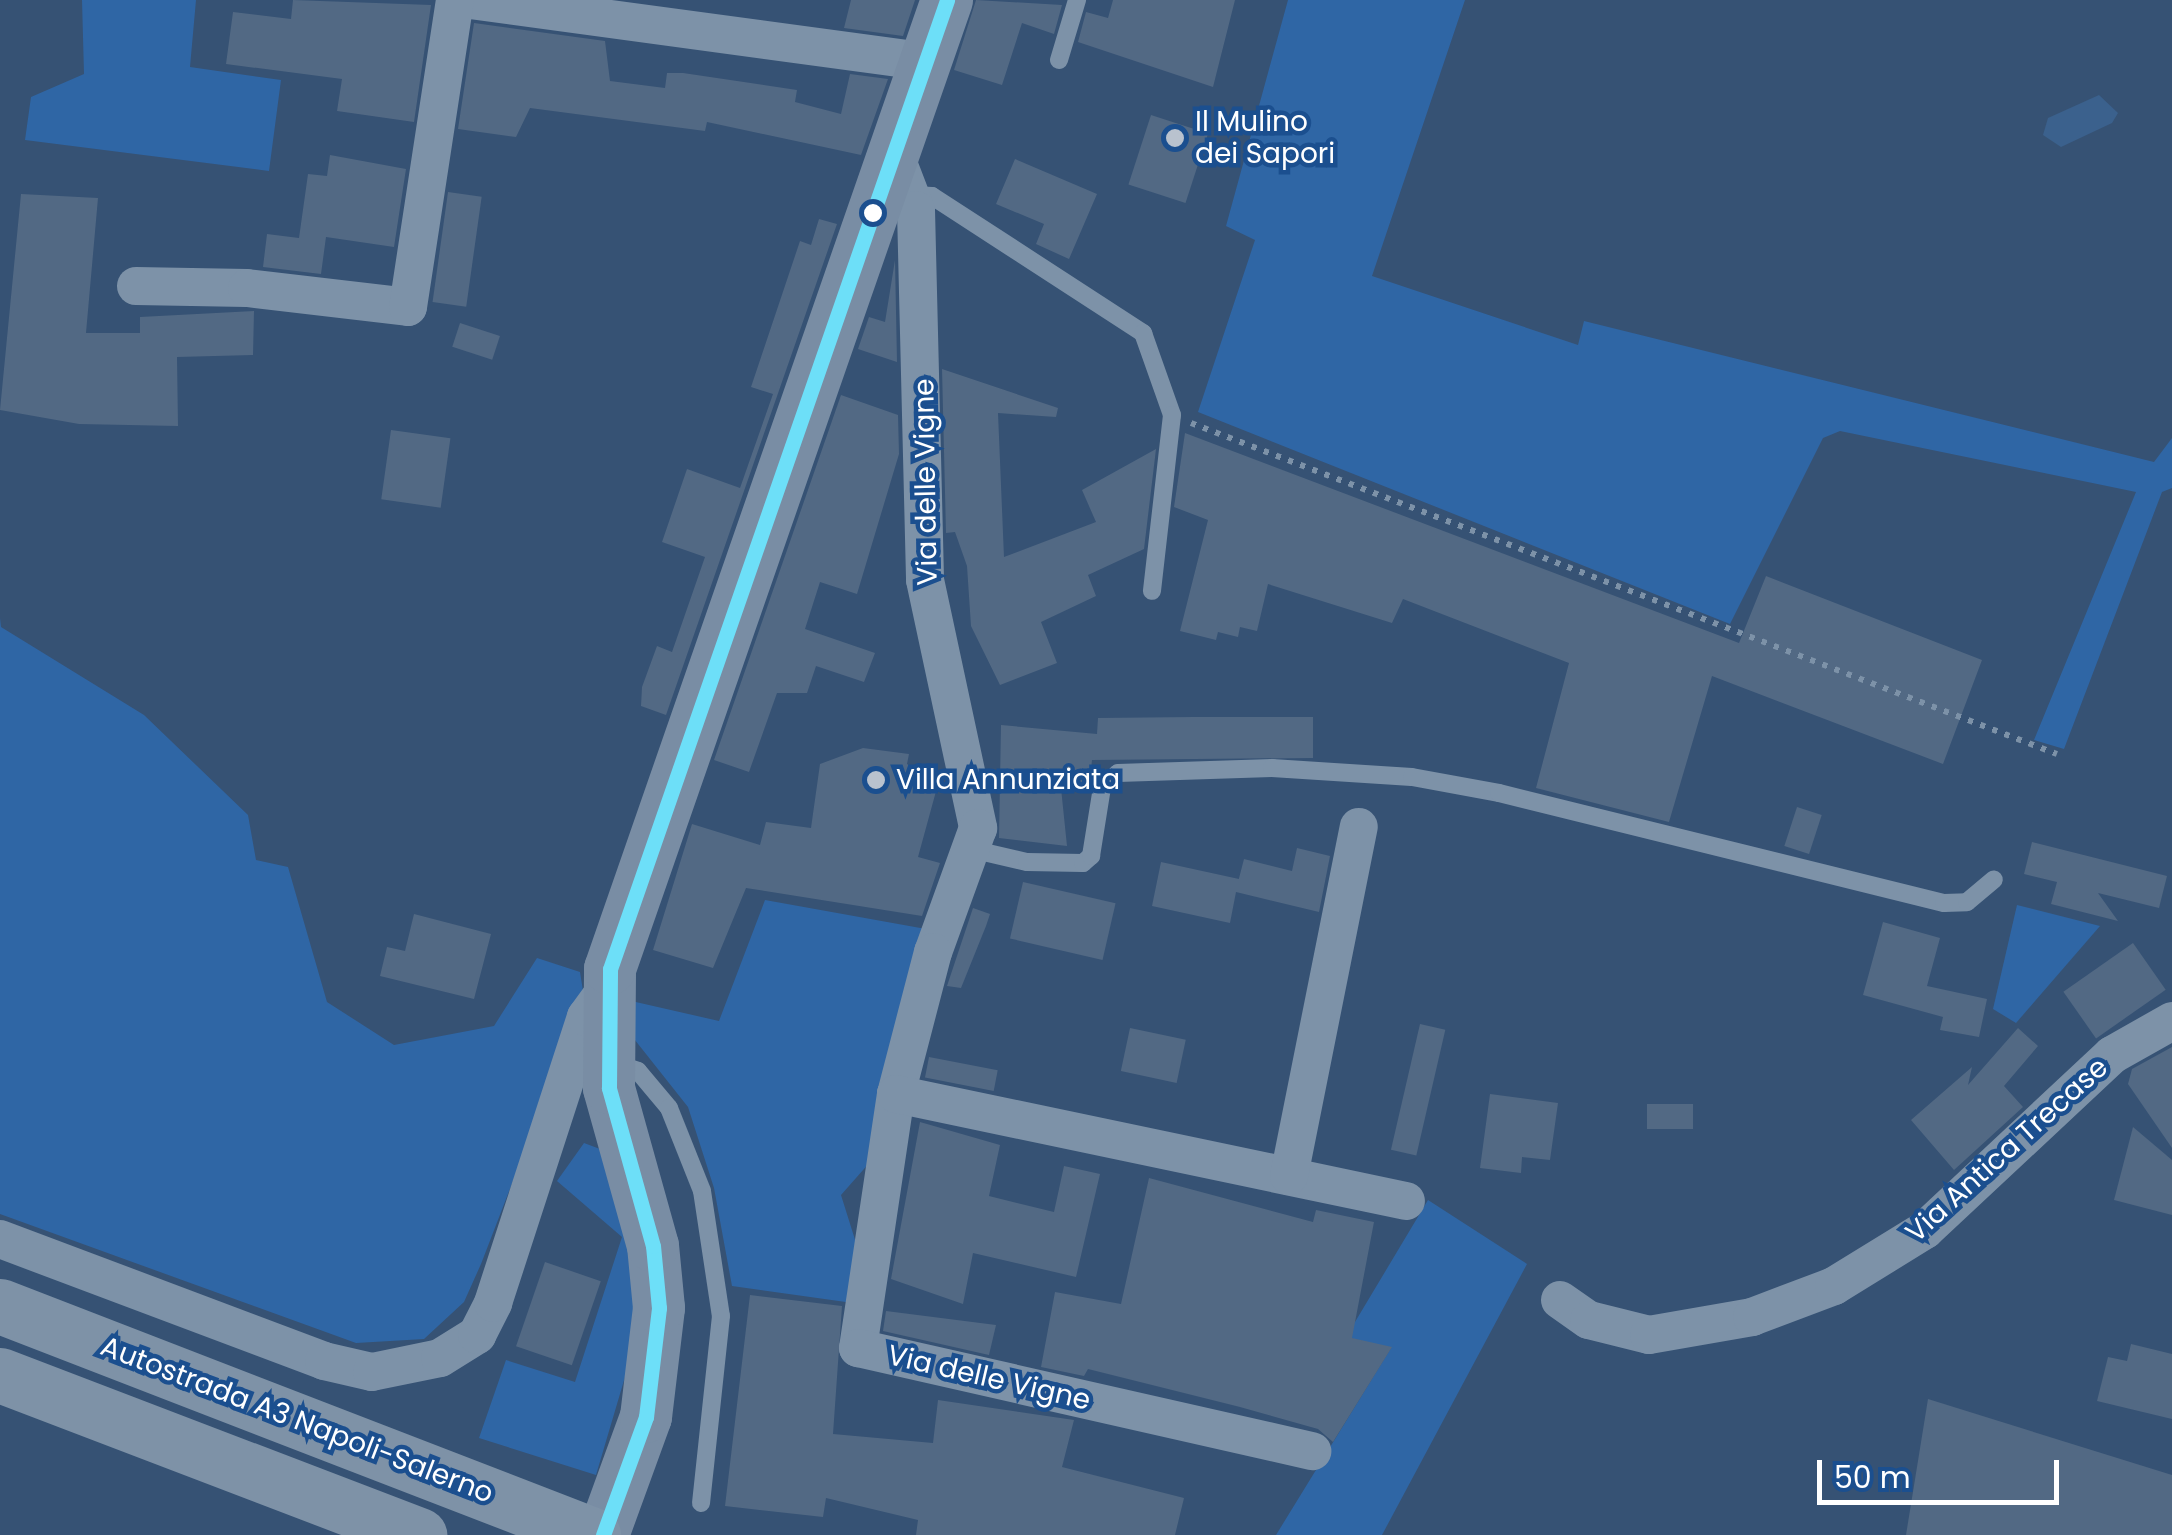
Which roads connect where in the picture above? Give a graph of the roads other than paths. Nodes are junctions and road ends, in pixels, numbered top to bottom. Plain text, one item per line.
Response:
1 (454, 0) edge
2 (470, 0) edge
3 (947, 0) edge
4 (1077, 0) edge
5 (1059, 60) dead end
6 (926, 62) junction
7 (904, 175) junction
8 (136, 286) dead end
9 (1152, 591) dead end
10 (1359, 827) dead end
11 (975, 850) junction
12 (1994, 879) dead end
13 (2172, 1021) edge
14 (896, 1094) junction
15 (591, 1096) junction
16 (1288, 1176) junction
17 (1406, 1201) dead end
18 (0, 1239) edge
19 (1560, 1300) dead end
20 (0, 1306) edge
21 (0, 1375) edge
22 (1312, 1451) dead end
23 (701, 1502) dead end
24 (420, 1535) edge
25 (593, 1535) edge
26 (603, 1535) edge

1 - 8 street
2 - 6 street
3 - 6 street
4 - 5 lane
6 - 7 street
7 - 9 lane
7 - 11 street, Via delle Vigne
7 - 15 street
10 - 16 street
11 - 12 lane
11 - 14 street, Via delle Vigne
13 - 19 street, Via Antica Trecase
14 - 16 street
14 - 22 street, Via delle Vigne
15 - 18 street
15 - 23 lane
15 - 26 street
16 - 17 street
20 - 25 highway, Autostrada A3 Napoli-Salerno
21 - 24 highway

